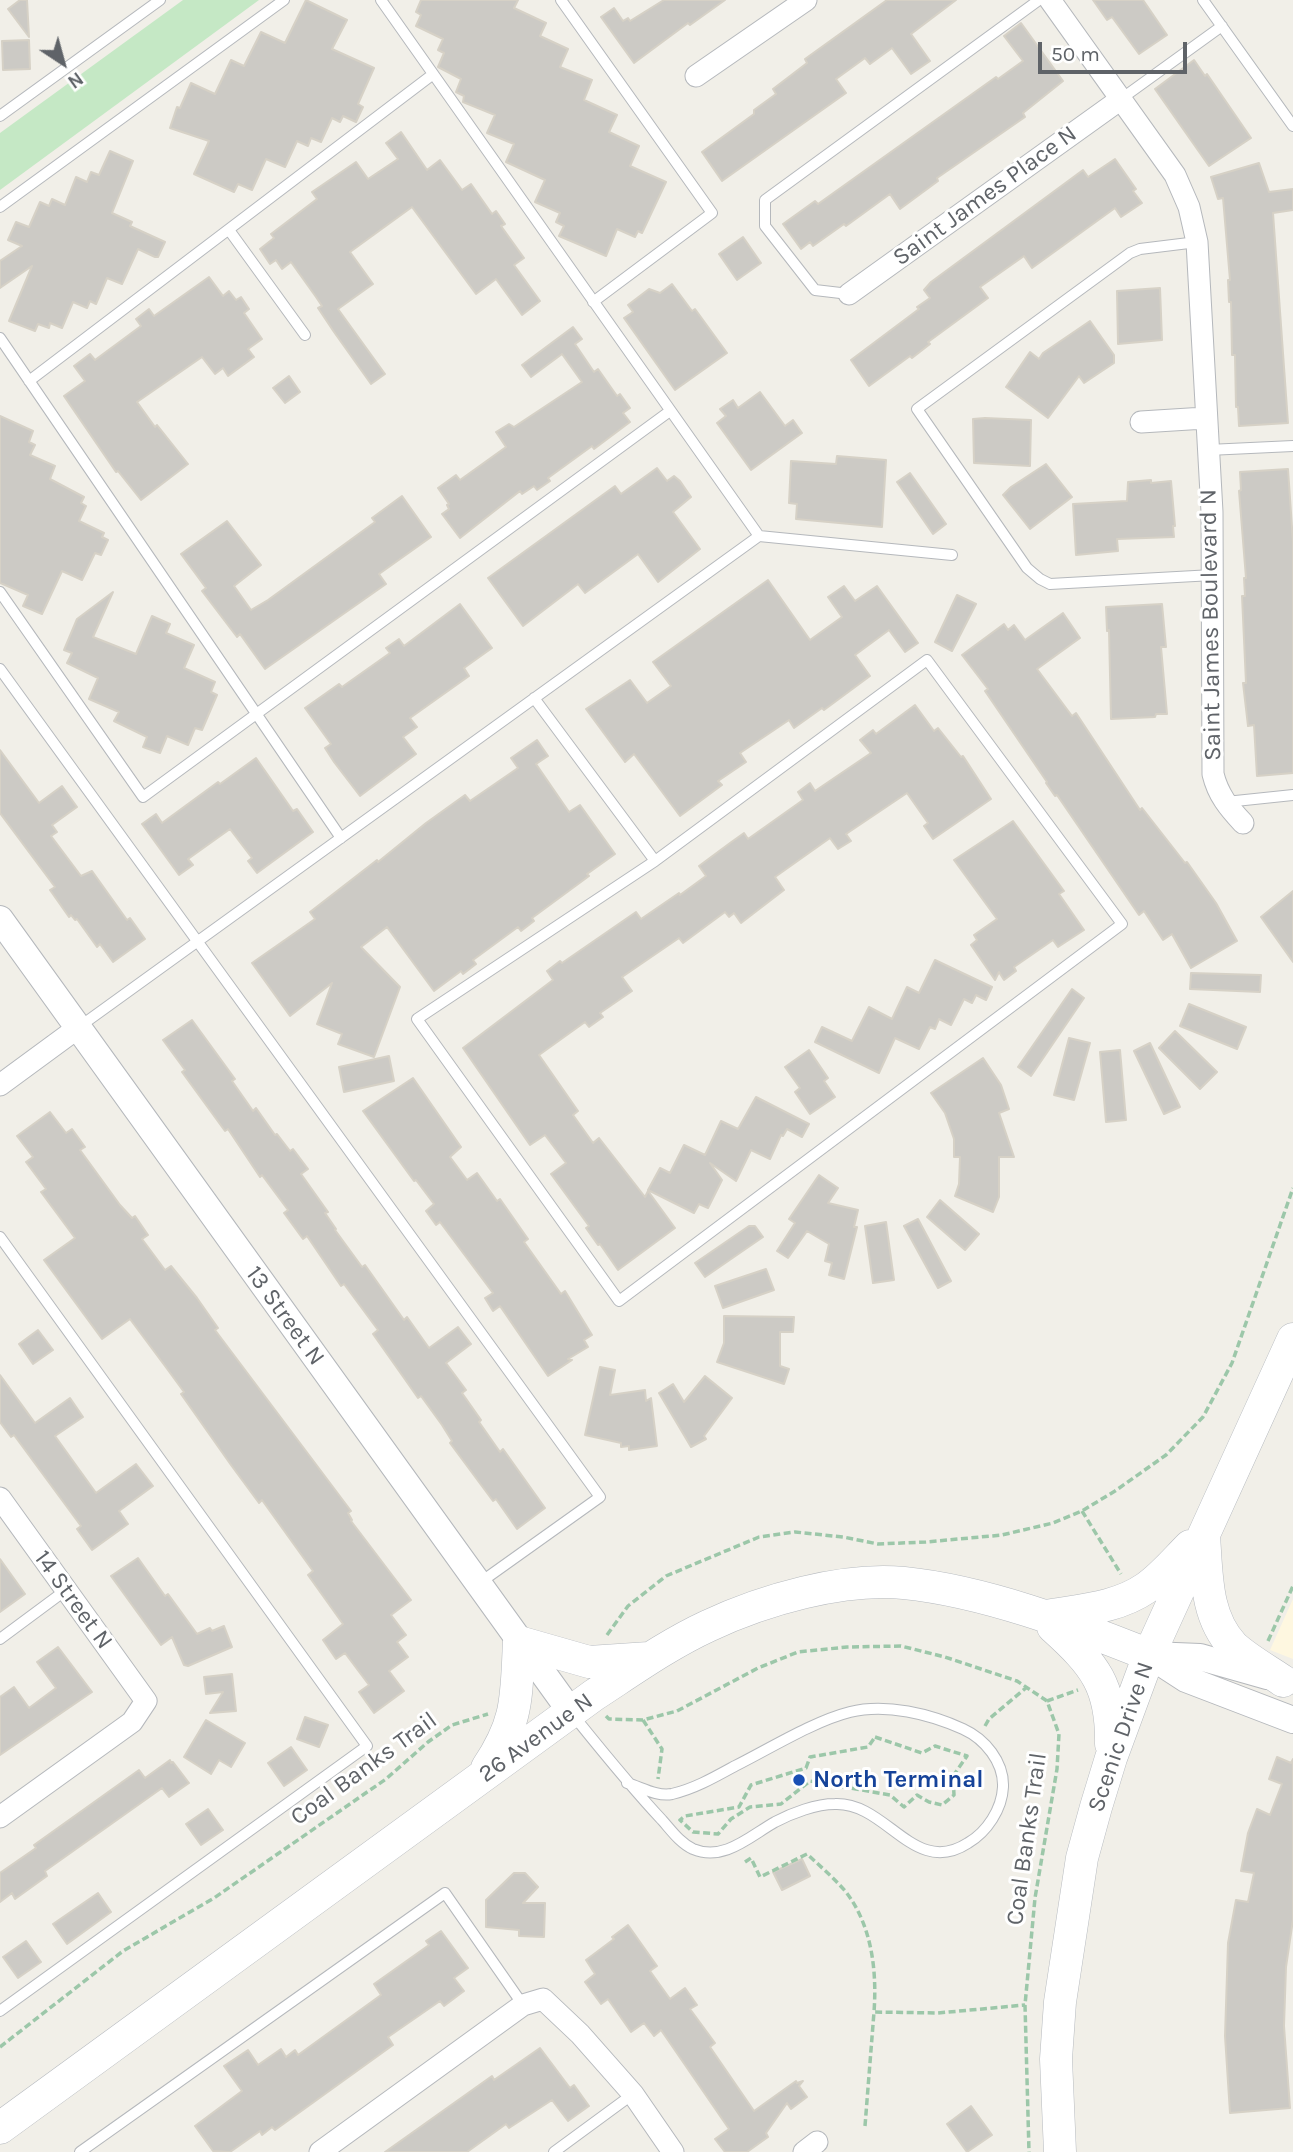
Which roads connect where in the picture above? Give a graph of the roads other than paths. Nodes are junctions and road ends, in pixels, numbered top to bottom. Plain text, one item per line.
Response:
1 (160, 0) edge
2 (284, 0) edge
3 (382, 0) edge
4 (561, 0) edge
5 (806, 0) edge
6 (1039, 0) edge
7 (1050, 0) edge
8 (1203, 0) edge
9 (1222, 26) junction
10 (432, 75) junction
11 (696, 76) dead end
12 (1121, 99) junction
13 (0, 116) edge
14 (1293, 126) edge
15 (0, 207) edge
16 (229, 230) junction
17 (1197, 242) junction
18 (849, 294) joint
19 (593, 302) junction
20 (305, 335) dead end
21 (0, 338) edge
22 (29, 381) junction
23 (670, 411) junction
24 (1205, 418) junction
25 (1141, 422) dead end
26 (1293, 446) edge
27 (1208, 450) junction
28 (759, 536) junction
29 (952, 555) dead end
30 (1213, 575) junction
31 (0, 592) edge
32 (0, 669) edge
33 (534, 698) junction
34 (256, 713) junction
35 (1293, 795) edge
36 (1224, 802) junction
37 (1243, 823) dead end
38 (341, 838) junction
39 (655, 861) junction
40 (0, 919) edge
41 (198, 941) junction
42 (79, 1027) junction
43 (0, 1085) edge
44 (0, 1237) edge
45 (1291, 1336) edge
46 (0, 1499) edge
47 (1204, 1532) junction
48 (478, 1584) junction
49 (66, 1590) junction
50 (1042, 1617) junction
51 (0, 1639) edge
52 (519, 1642) junction
53 (1149, 1655) junction
54 (650, 1658) junction
55 (1288, 1683) edge
56 (583, 1704) junction
57 (1293, 1720) edge
58 (1111, 1758) junction
59 (479, 1779) junction
60 (627, 1783) junction
61 (0, 1817) edge
62 (523, 2005) junction
63 (0, 2011) edge
64 (633, 2094) junction
65 (0, 2128) edge
66 (80, 2152) edge
67 (320, 2152) edge
68 (554, 2152) edge
69 (673, 2152) edge
70 (1060, 2152) edge

1 - 13 lane
2 - 15 lane
3 - 10 lane
4 - 19 lane
5 - 11 street
6 - 18 lane
7 - 12 street, Saint James Boulevard N
8 - 9 lane
9 - 12 lane
9 - 14 lane
10 - 16 lane
10 - 19 lane
12 - 17 street, Saint James Boulevard N
12 - 18 street, Saint James Place N
16 - 20 lane
16 - 22 lane
17 - 24 street, Saint James Boulevard N
17 - 30 lane
19 - 23 lane
21 - 22 lane
22 - 34 lane
23 - 28 lane
23 - 34 lane
24 - 25 street
24 - 27 street, Saint James Boulevard N
26 - 27 lane
27 - 30 street, Saint James Boulevard N
28 - 29 lane
28 - 33 lane
30 - 36 street, Saint James Boulevard N
31 - 34 lane
32 - 41 lane
33 - 38 lane
33 - 39 lane
34 - 38 lane
35 - 36 lane
36 - 37 street, Saint James Boulevard N
38 - 41 lane
39 - 39 lane
40 - 42 street, 13 Street N
41 - 42 lane
41 - 48 lane
42 - 43 street
42 - 48 street, 13 Street N
44 - 63 lane
45 - 47 main road, Scenic Drive N
46 - 49 street, 14 Street N
47 - 50 main road
47 - 53 main road, Scenic Drive N
47 - 55 main road
48 - 52 street, 13 Street N
49 - 51 lane
49 - 61 street, 14 Street N
50 - 53 main road, 26 Avenue N
50 - 54 main road, 26 Avenue N
50 - 58 main road
52 - 54 main road
52 - 56 street, 13 Street N
52 - 59 main road
53 - 55 street
53 - 57 street
53 - 58 main road, Scenic Drive N
54 - 56 main road, 26 Avenue N
56 - 59 main road, 26 Avenue N
56 - 60 lane
58 - 70 main road, Scenic Drive N
59 - 65 main road, 26 Avenue N
60 - 60 lane
62 - 64 street
62 - 66 lane
62 - 67 street
64 - 68 lane
64 - 69 street

